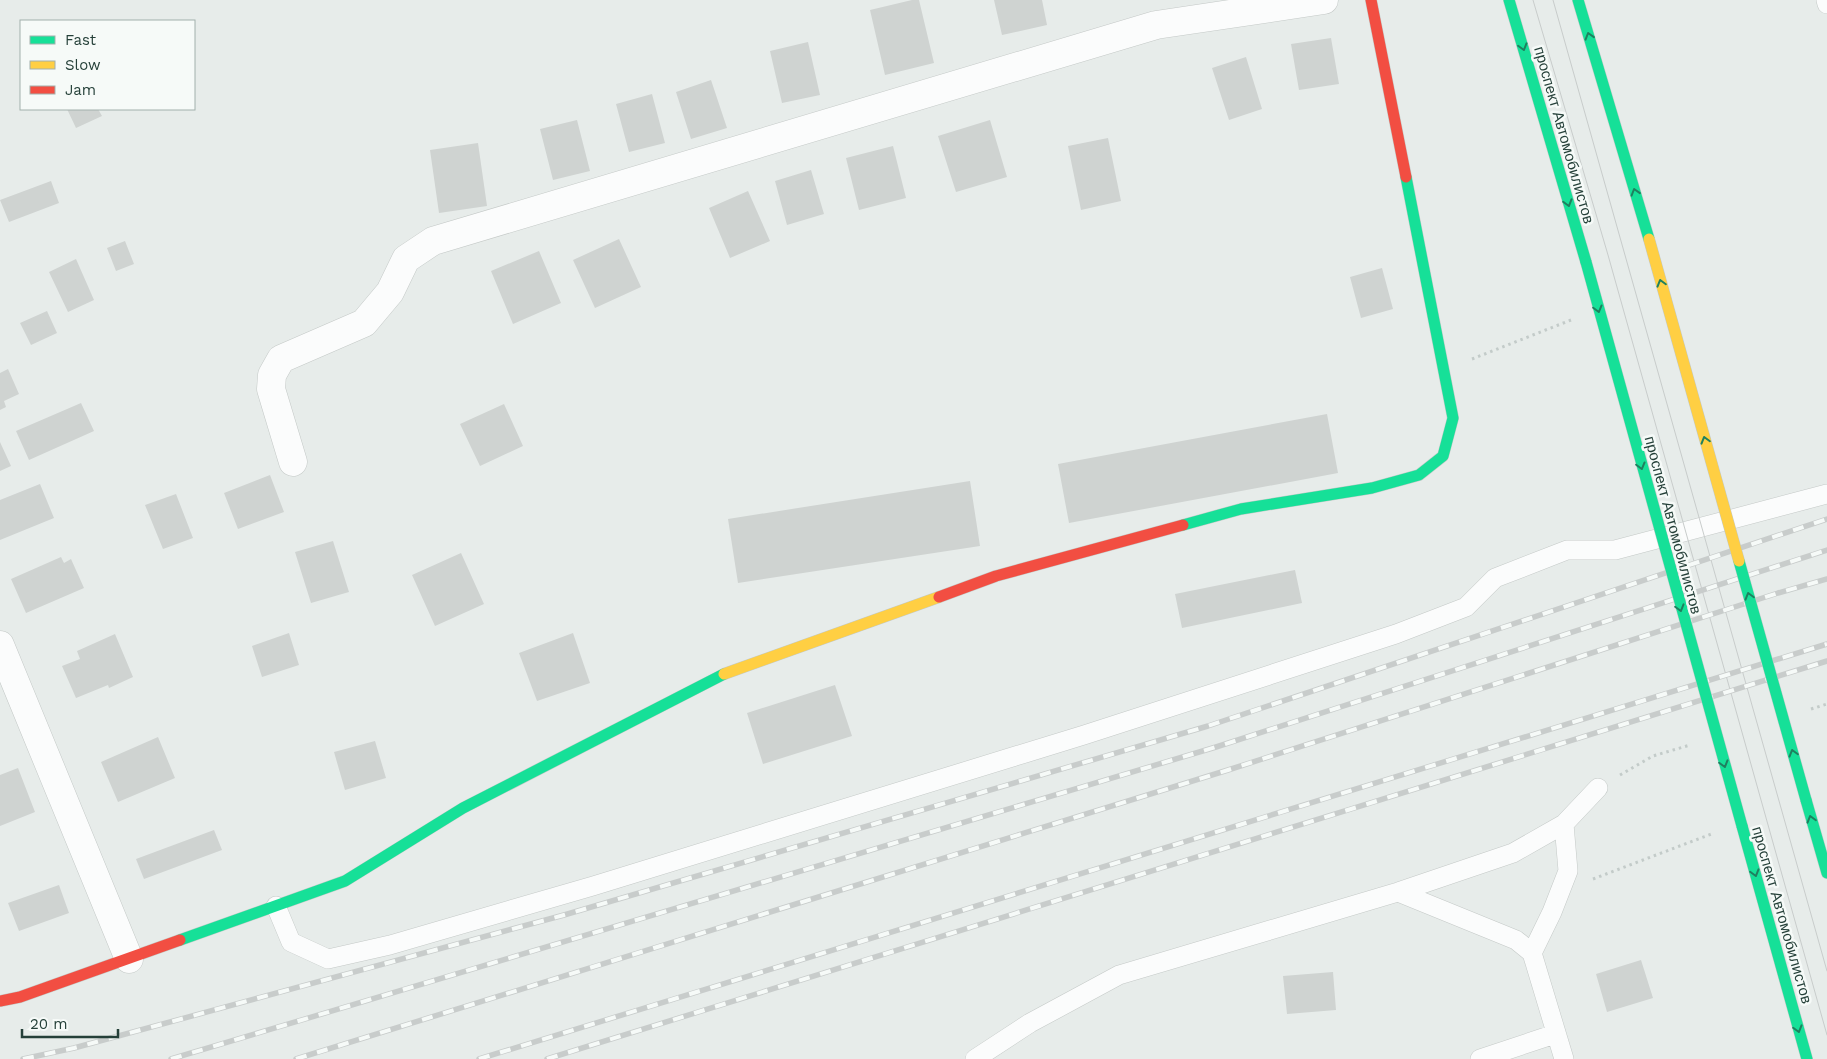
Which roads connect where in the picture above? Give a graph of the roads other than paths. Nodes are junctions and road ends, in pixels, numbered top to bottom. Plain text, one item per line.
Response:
1 (1324, 0) edge
2 (1372, 0) edge
3 (1509, 0) edge
4 (1578, 0) edge
5 (1826, 0) edge
6 (1827, 4) edge
7 (293, 462) dead end
8 (1827, 494) edge
9 (0, 645) edge
10 (1598, 788) dead end
11 (1564, 824) junction
12 (1827, 873) edge
13 (1398, 892) junction
14 (276, 906) junction
15 (1532, 953) junction
16 (130, 959) junction
17 (0, 1001) edge
18 (1555, 1034) junction
19 (975, 1059) edge
20 (1480, 1059) edge
21 (1564, 1059) edge
22 (1807, 1059) edge

1 - 7 street
2 - 14 main road
3 -> 22 main road, проспект Автомобилистов, bridge
12 -> 4 main road, bridge
5 - 6 lane
8 - 14 lane
9 - 16 street
10 - 11 lane
11 - 13 lane
11 - 15 lane
13 - 15 lane
13 - 19 lane
14 - 16 main road
15 - 18 lane
16 - 17 main road
18 - 20 lane
18 - 21 lane

